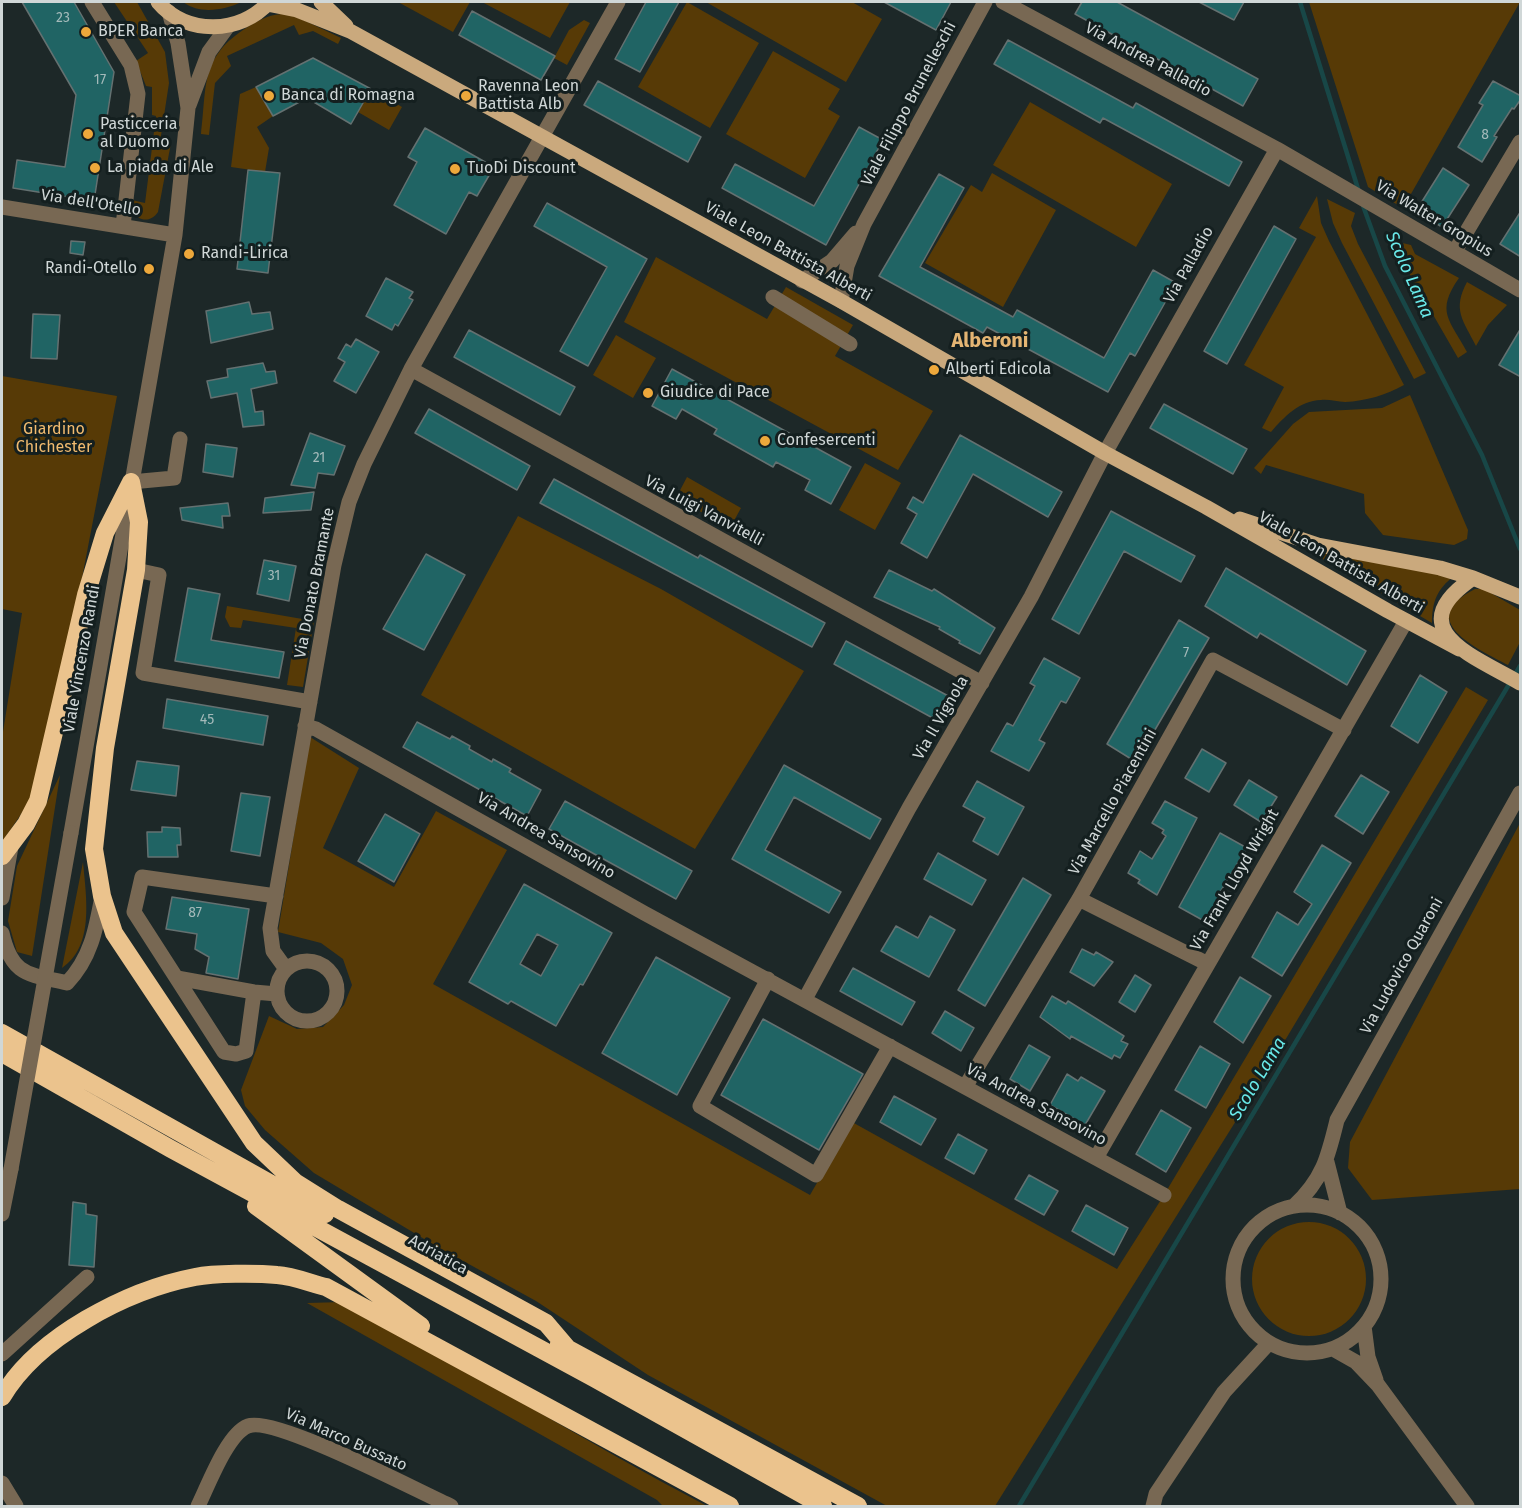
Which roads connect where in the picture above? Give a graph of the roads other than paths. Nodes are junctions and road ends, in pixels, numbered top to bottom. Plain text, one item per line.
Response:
1 (92, 2) edge
2 (321, 2) edge
3 (618, 2) edge
4 (985, 2) edge
5 (1003, 2) edge
6 (268, 3) edge
7 (163, 7) edge
8 (228, 26) junction
9 (350, 31) junction
10 (188, 108) junction
11 (544, 136) junction
12 (1521, 142) edge
13 (1276, 149) junction
14 (2, 207) edge
15 (864, 224) junction
16 (123, 226) junction
17 (175, 235) junction
18 (1455, 251) junction
19 (802, 280) junction
20 (1521, 290) edge
21 (773, 297) dead end
22 (841, 301) junction
23 (850, 344) dead end
24 (411, 369) junction
25 (180, 439) dead end
26 (1105, 453) junction
27 (131, 482) junction
28 (1206, 507) junction
29 (136, 570) junction
30 (1473, 578) junction
31 (1521, 597) edge
32 (1406, 621) junction
33 (1458, 649) junction
34 (982, 683) junction
35 (1521, 683) edge
36 (310, 702) junction
37 (305, 726) junction
38 (1344, 730) junction
39 (1521, 793) edge
40 (6, 851) edge
41 (276, 896) junction
42 (2, 898) edge
43 (1079, 899) junction
44 (104, 903) junction
45 (134, 912) junction
46 (2, 933) edge
47 (1208, 964) junction
48 (286, 969) junction
49 (177, 978) junction
50 (768, 979) junction
51 (254, 992) junction
52 (277, 994) junction
53 (805, 999) junction
54 (2, 1033) edge
55 (890, 1046) junction
56 (2, 1053) edge
57 (965, 1087) junction
58 (171, 1149) junction
59 (1096, 1158) junction
60 (1327, 1162) junction
61 (1164, 1195) dead end
62 (1294, 1206) junction
63 (1340, 1213) junction
64 (2, 1214) edge
65 (87, 1277) dead end
66 (1364, 1326) junction
67 (1269, 1343) junction
68 (1333, 1348) junction
69 (568, 1350) junction
70 (2, 1354) edge
71 (468, 1362) junction
72 (1378, 1385) junction
73 (2, 1397) edge
74 (2, 1483) edge
75 (16, 1506) edge
76 (198, 1506) edge
77 (451, 1506) edge
78 (730, 1506) edge
79 (824, 1506) edge
80 (858, 1506) edge
81 (1153, 1506) edge
82 (1467, 1506) edge

1 - 16 street
2 - 9 main road, Viale Leon Battista Alberti
3 - 11 street, Via Donato Bramante
4 - 15 street, Viale Filippo Brunelleschi
5 - 13 street, Via Andrea Palladio
6 - 8 main road
6 - 9 main road, Viale Leon Battista Alberti
7 - 8 main road
7 - 10 street, Viale Vincenzo Randi
8 - 10 street, Viale Vincenzo Randi
9 - 11 main road, Viale Leon Battista Alberti
10 - 17 street, Viale Vincenzo Randi
11 - 19 main road, Viale Leon Battista Alberti
11 - 24 street, Via Donato Bramante
12 - 18 street
13 - 18 street, Via Walter Gropius
13 - 26 street, Via Palladio
14 - 16 street, Via dell'Otello
15 - 19 street, Viale Filippo Brunelleschi
15 - 22 street, Viale Filippo Brunelleschi
16 - 17 street, Via dell'Otello
17 - 27 street, Viale Vincenzo Randi
18 - 20 street, Via Walter Gropius
19 - 22 main road, Viale Leon Battista Alberti
21 - 23 street
22 - 26 main road, Viale Leon Battista Alberti
24 - 34 street, Via Luigi Vanvitelli
24 - 36 street, Via Donato Bramante
25 - 27 street
26 - 28 main road, Viale Leon Battista Alberti
26 - 34 street, Via Il Vignola
27 - 29 highway
27 - 40 highway
27 - 64 street, Viale Vincenzo Randi, bridge
28 - 30 main road, Viale Leon Battista Alberti
28 - 32 main road, Viale Leon Battista Alberti
29 - 36 street
29 - 44 highway
30 - 31 main road, Viale Leon Battista Alberti
30 - 33 main road
32 - 33 main road, Viale Leon Battista Alberti
32 - 38 street, Via Frank Lloyd Wright
33 - 35 main road, Viale Leon Battista Alberti
34 - 53 street, Via Il Vignola
36 - 37 street, Via Donato Bramante
37 - 41 street, Via Donato Bramante
37 - 50 street, Via Andrea Sansovino
38 - 43 street, Via Marcello Piacentini
38 - 47 street, Via Frank Lloyd Wright
39 - 60 street, Via Ludovico Quaroni
40 - 42 street
41 - 45 street
41 - 48 street, Via Donato Bramante
43 - 47 street
43 - 57 street, Via Marcello Piacentini
44 - 45 street
44 - 46 street
44 - 69 highway
45 - 49 street
47 - 59 street, Via Frank Lloyd Wright
48 - 52 street
48 - 52 street
49 - 51 street
49 - 51 street
50 - 53 street, Via Andrea Sansovino
50 - 55 street
51 - 52 street
53 - 55 street, Via Andrea Sansovino
54 - 69 highway, Adriatica
55 - 57 street, Via Andrea Sansovino
56 - 58 highway, Adriatica
57 - 59 street, Via Andrea Sansovino
58 - 71 highway
58 - 79 highway, Adriatica
59 - 61 street, Via Andrea Sansovino
60 - 62 street, Via Ludovico Quaroni
60 - 63 street, Via Ludovico Quaroni
62 - 63 street
62 - 67 street
63 - 66 street
65 - 70 street
66 - 68 street
66 - 72 street
67 - 68 street
67 - 81 street
68 - 72 street
69 - 80 highway, Adriatica
71 - 73 highway
71 - 78 highway
72 - 82 street
74 - 75 street
76 - 77 street, Via Marco Bussato

